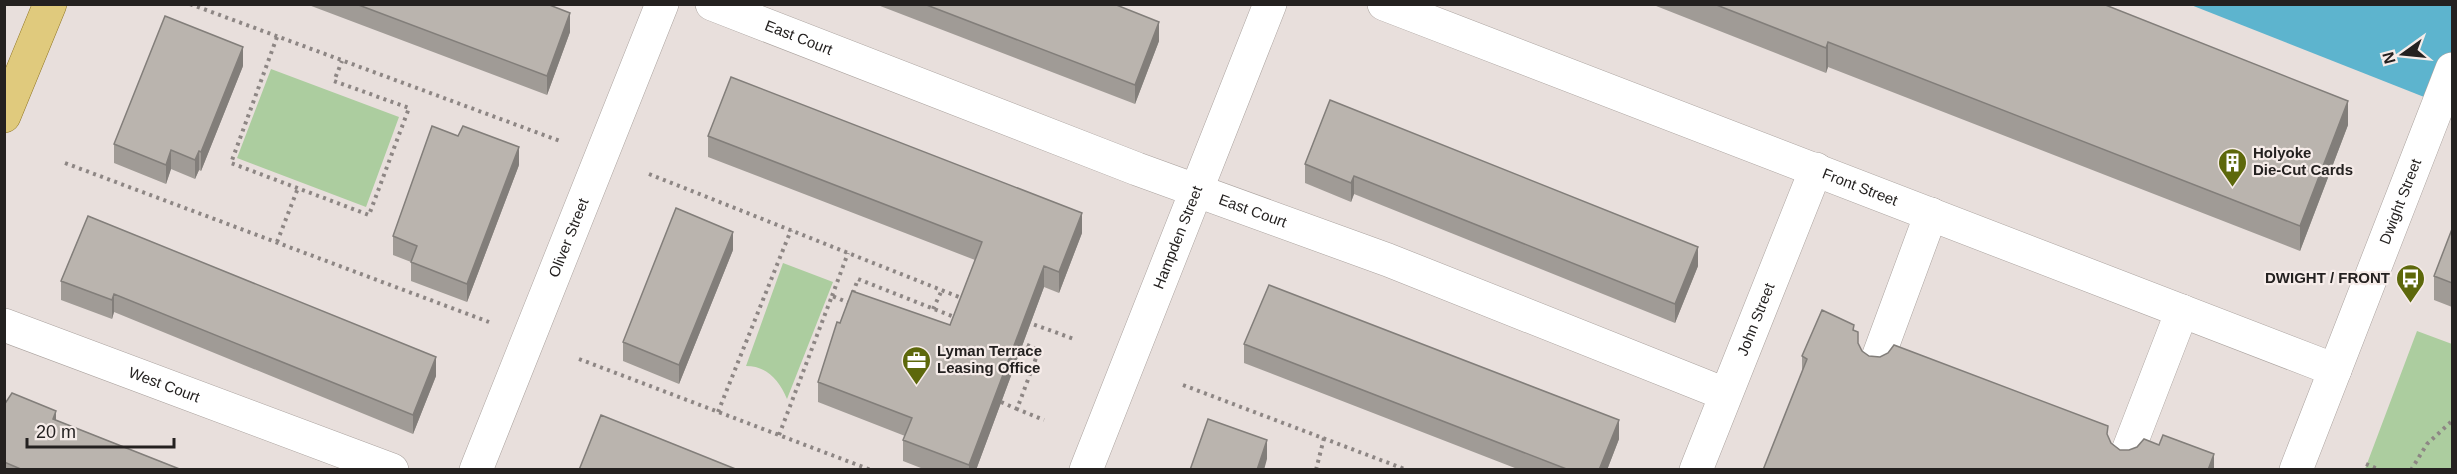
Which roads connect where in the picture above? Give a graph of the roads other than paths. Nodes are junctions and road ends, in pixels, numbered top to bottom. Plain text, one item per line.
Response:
1 (50, 4) edge
2 (662, 4) edge
3 (712, 4) edge
4 (1270, 4) edge
5 (1384, 4) edge
6 (2452, 69) edge
7 (4, 116) edge
8 (1816, 169) junction
9 (1196, 191) junction
10 (1931, 214) junction
11 (2182, 311) junction
12 (4, 325) edge
13 (1876, 363) edge
14 (2335, 370) junction
15 (1725, 394) junction
16 (2126, 456) edge
17 (392, 470) edge
18 (476, 470) edge
19 (1086, 470) edge
20 (1696, 470) edge
21 (2296, 470) edge

1 - 7 main road
2 - 18 street, Oliver Street
3 - 9 street, East Court
4 - 9 street, Hampden Street
5 - 8 street, Front Street
6 - 14 street, Dwight Street
8 - 10 street, Front Street
8 - 15 street, John Street
9 - 15 street, East Court
9 - 19 street, Hampden Street
10 - 11 street, Front Street
10 - 13 street
11 - 14 street, Front Street
11 - 16 street
12 - 17 street, West Court
14 - 21 street, Dwight Street
15 - 20 street, John Street

